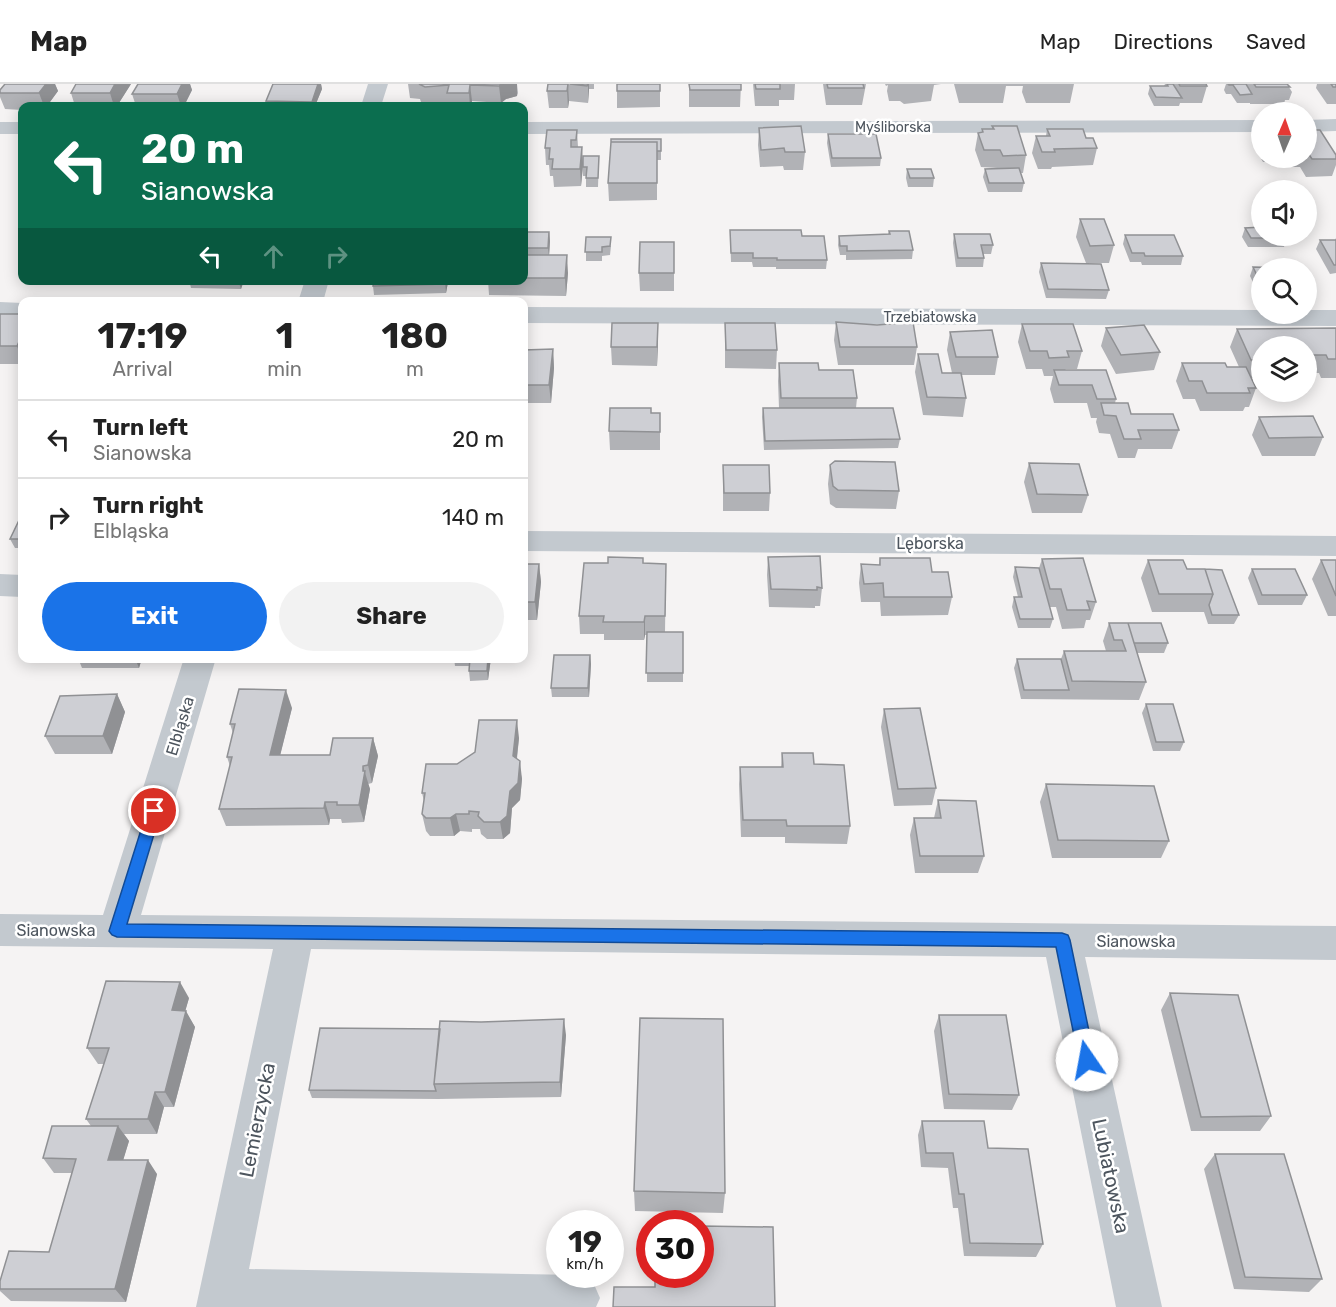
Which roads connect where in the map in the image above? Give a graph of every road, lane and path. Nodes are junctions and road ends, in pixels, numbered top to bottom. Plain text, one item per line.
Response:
1 (378, 84) edge
2 (372, 102) edge
3 (1336, 125) edge
4 (1251, 126) edge
5 (1317, 126) edge
6 (0, 128) edge
7 (18, 128) edge
8 (528, 128) edge
9 (0, 310) edge
10 (18, 310) edge
11 (528, 315) edge
12 (1336, 318) edge
13 (528, 541) edge
14 (1336, 546) edge
15 (0, 585) edge
16 (18, 586) edge
17 (198, 663) edge
18 (0, 930) edge
19 (117, 931) junction
20 (295, 933) junction
21 (1062, 940) junction
22 (1336, 942) edge
23 (576, 1298) dead end
24 (220, 1299) edge
25 (1139, 1307) edge

1 - 2 street
3 - 5 street
4 - 8 street, Myśliborska
6 - 7 street
9 - 10 street
11 - 12 street, Trzebiatowska
13 - 14 street, Lęborska
15 - 16 street
17 - 19 street, Elbląska
18 - 19 street, Sianowska
19 - 20 street, Sianowska
20 - 21 street, Sianowska
20 - 24 street, Lemierzycka
21 - 22 street, Sianowska
21 - 25 street, Lubiatowska
23 - 24 street

